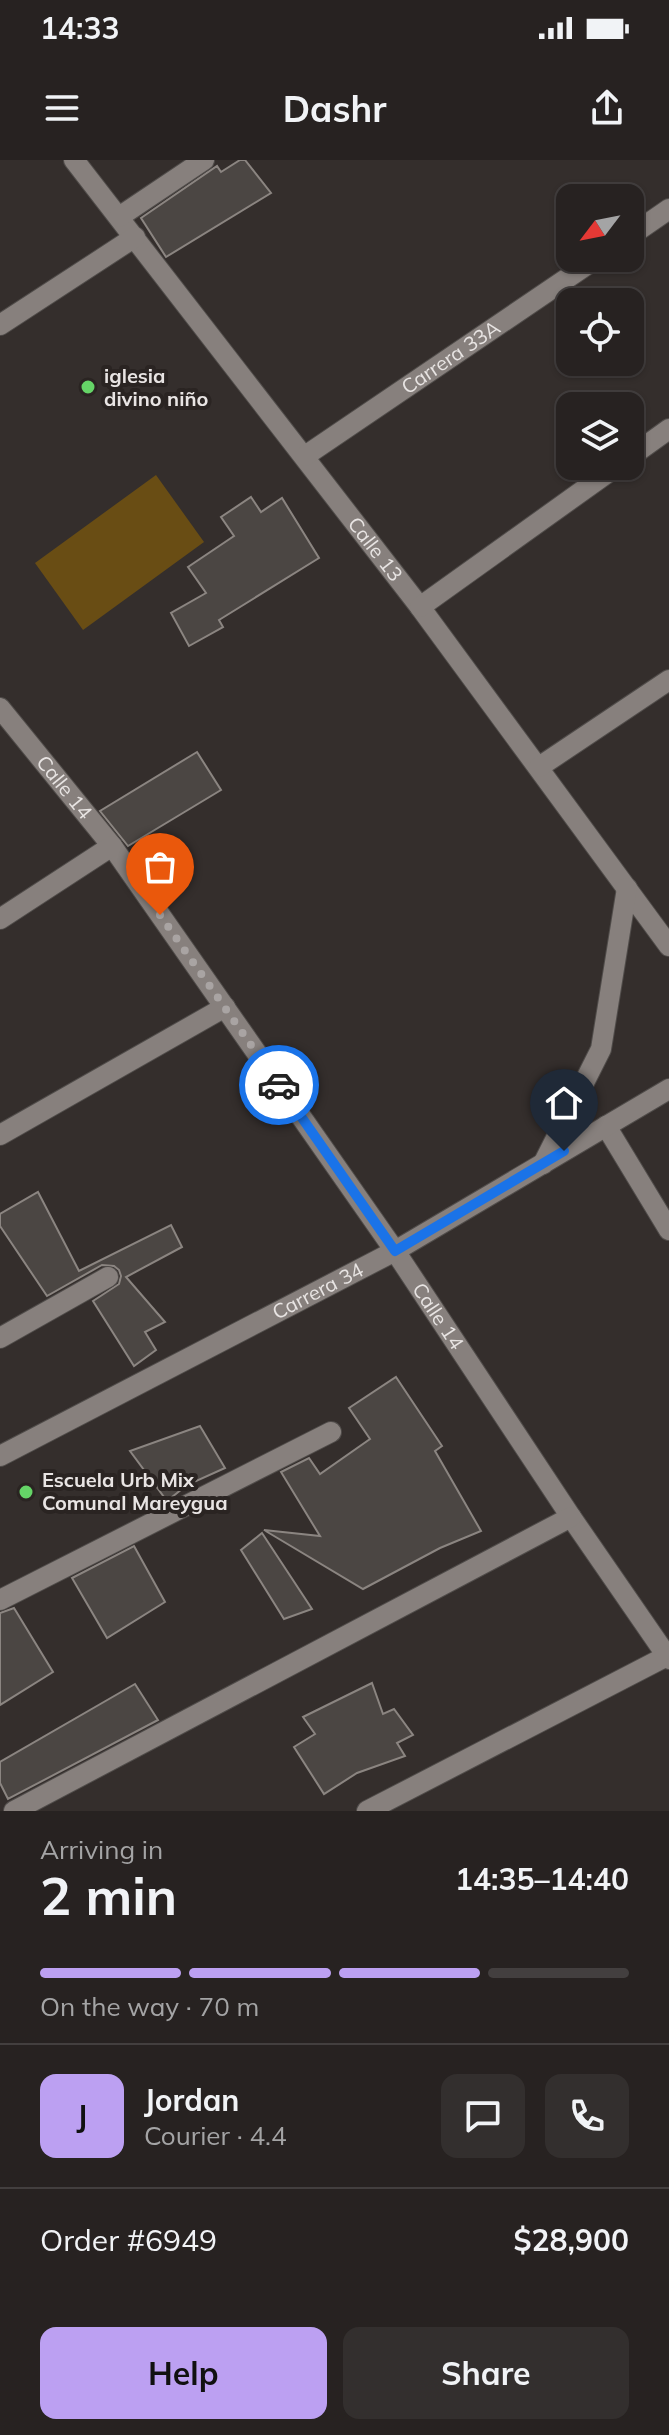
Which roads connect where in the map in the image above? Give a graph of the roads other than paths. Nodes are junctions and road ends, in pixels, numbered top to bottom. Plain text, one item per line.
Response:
1 (74, 160) edge
2 (204, 160) edge
3 (669, 209) edge
4 (119, 217) junction
5 (644, 226) edge
6 (135, 237) junction
7 (576, 272) edge
8 (0, 325) edge
9 (669, 429) edge
10 (644, 447) edge
11 (305, 456) junction
12 (597, 480) edge
13 (420, 607) junction
14 (669, 680) edge
15 (0, 708) edge
16 (539, 767) junction
17 (112, 846) junction
18 (627, 888) junction
19 (0, 919) edge
20 (669, 946) edge
21 (225, 1007) junction
22 (669, 1089) edge
23 (606, 1126) junction
24 (0, 1135) edge
25 (543, 1164) junction
26 (669, 1230) edge
27 (395, 1251) junction
28 (108, 1277) dead end
29 (0, 1338) edge
30 (331, 1432) dead end
31 (0, 1456) edge
32 (571, 1517) junction
33 (0, 1600) edge
34 (668, 1658) edge
35 (14, 1811) edge
36 (367, 1811) edge

1 - 4 street, Calle 13
2 - 4 street
3 - 5 street
4 - 6 street, Calle 13
6 - 8 street
6 - 11 street, Calle 13
7 - 11 street, Carrera 33A
9 - 10 street
11 - 13 street, Calle 13
12 - 13 street
13 - 16 street, Calle 13
14 - 16 street
15 - 17 street, Calle 14
16 - 18 street, Calle 13
17 - 19 street
17 - 21 street, Calle 14
18 - 20 street, Calle 13
18 - 25 street
21 - 24 street
21 - 27 street, Calle 14
22 - 23 street, Carrera 34
23 - 25 street, Carrera 34
23 - 26 street
25 - 27 street, Carrera 34
27 - 31 street, Carrera 34
27 - 32 street, Calle 14
28 - 29 street
30 - 33 street
32 - 34 street, Calle 14
32 - 35 street
34 - 36 street

